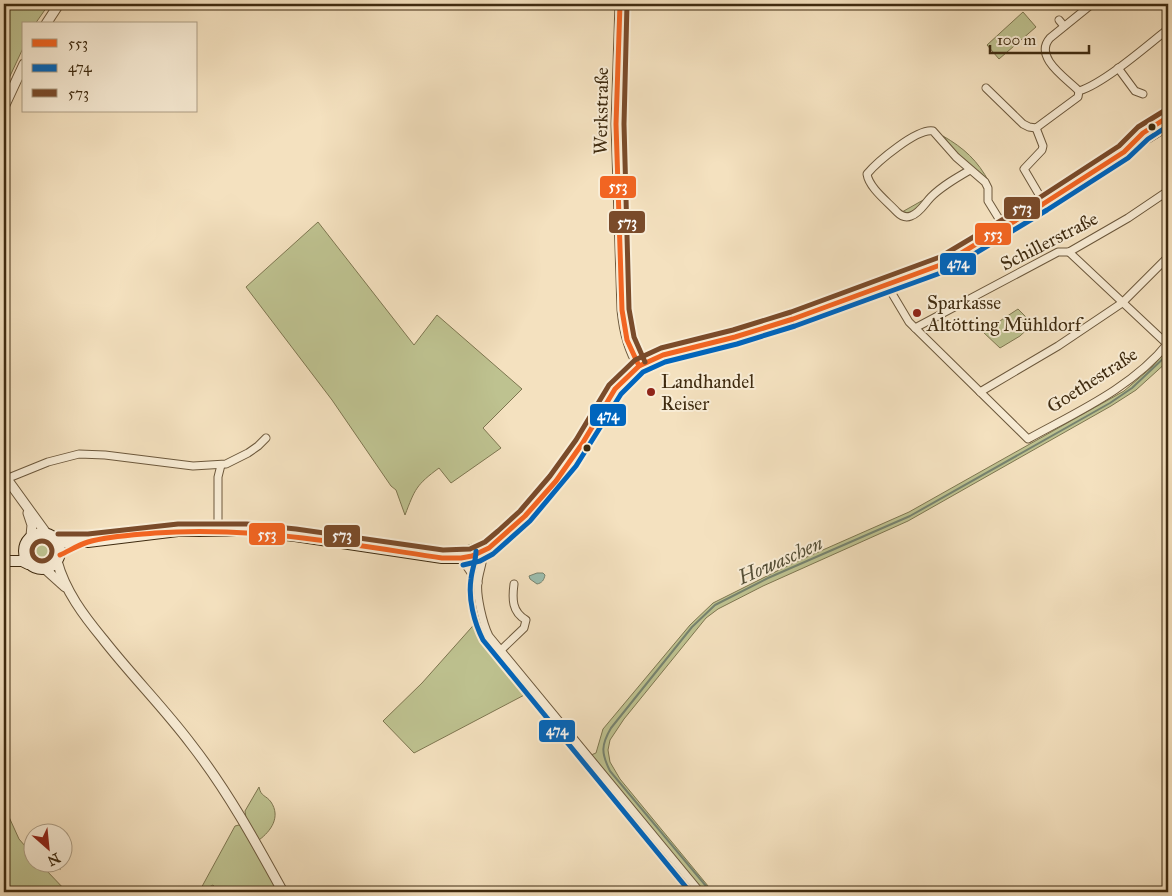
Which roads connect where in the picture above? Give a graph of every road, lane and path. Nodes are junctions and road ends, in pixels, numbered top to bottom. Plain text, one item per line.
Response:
1 (59, 4) edge
2 (620, 4) edge
3 (1092, 4) edge
4 (1059, 20) dead end
5 (47, 22) edge
6 (1064, 26) junction
7 (1168, 29) edge
8 (22, 68) edge
9 (1118, 68) junction
10 (986, 88) dead end
11 (1079, 91) junction
12 (1143, 94) dead end
13 (4, 107) edge
14 (1168, 117) edge
15 (1168, 125) edge
16 (1036, 128) junction
17 (1124, 152) junction
18 (970, 170) junction
19 (1167, 193) edge
20 (1044, 203) junction
21 (1004, 227) junction
22 (1069, 252) junction
23 (1168, 257) edge
24 (887, 286) junction
25 (1122, 304) junction
26 (915, 328) junction
27 (1168, 343) edge
28 (639, 366) junction
29 (980, 392) junction
30 (266, 438) dead end
31 (221, 465) junction
32 (5, 477) edge
33 (25, 506) junction
34 (218, 530) junction
35 (46, 533) junction
36 (31, 536) junction
37 (58, 542) junction
38 (88, 542) junction
39 (24, 547) junction
40 (483, 551) junction
41 (59, 558) junction
42 (461, 558) junction
43 (4, 559) edge
44 (28, 564) junction
45 (44, 570) junction
46 (478, 583) junction
47 (514, 584) dead end
48 (67, 588) junction
49 (500, 651) junction
50 (283, 892) edge
51 (700, 892) edge

1 - 5 street
2 - 28 street, Werkstraße
3 - 6 street
4 - 6 street
6 - 11 street
7 - 9 street
8 - 13 street
9 - 11 street
9 - 12 street
10 - 16 street
11 - 16 street
14 - 17 main road
15 - 17 main road
16 - 20 street
17 - 20 main road
18 - 18 street
18 - 21 street
19 - 22 street, Schillerstraße
20 - 21 main road
21 - 24 main road
22 - 25 street
22 - 26 street, Schillerstraße
23 - 25 street
24 - 26 street
24 - 28 main road
25 - 27 street
25 - 29 street
26 - 29 street
27 - 29 street, Goethestraße
28 - 40 main road
30 - 31 street
31 - 32 street
31 - 34 street
32 - 33 street
33 - 35 street
33 - 36 street
34 - 38 main road
34 - 42 main road
35 - 36 main road
35 - 37 main road
36 - 39 main road
37 - 38 main road
37 - 41 main road
38 - 41 main road
39 - 43 main road
39 - 44 main road
40 - 42 main road
40 - 46 street
41 - 45 main road
41 - 48 street
42 - 46 street
43 - 44 main road
44 - 45 main road
45 - 48 street
46 - 49 street
47 - 49 street
48 - 50 street
49 - 51 street

